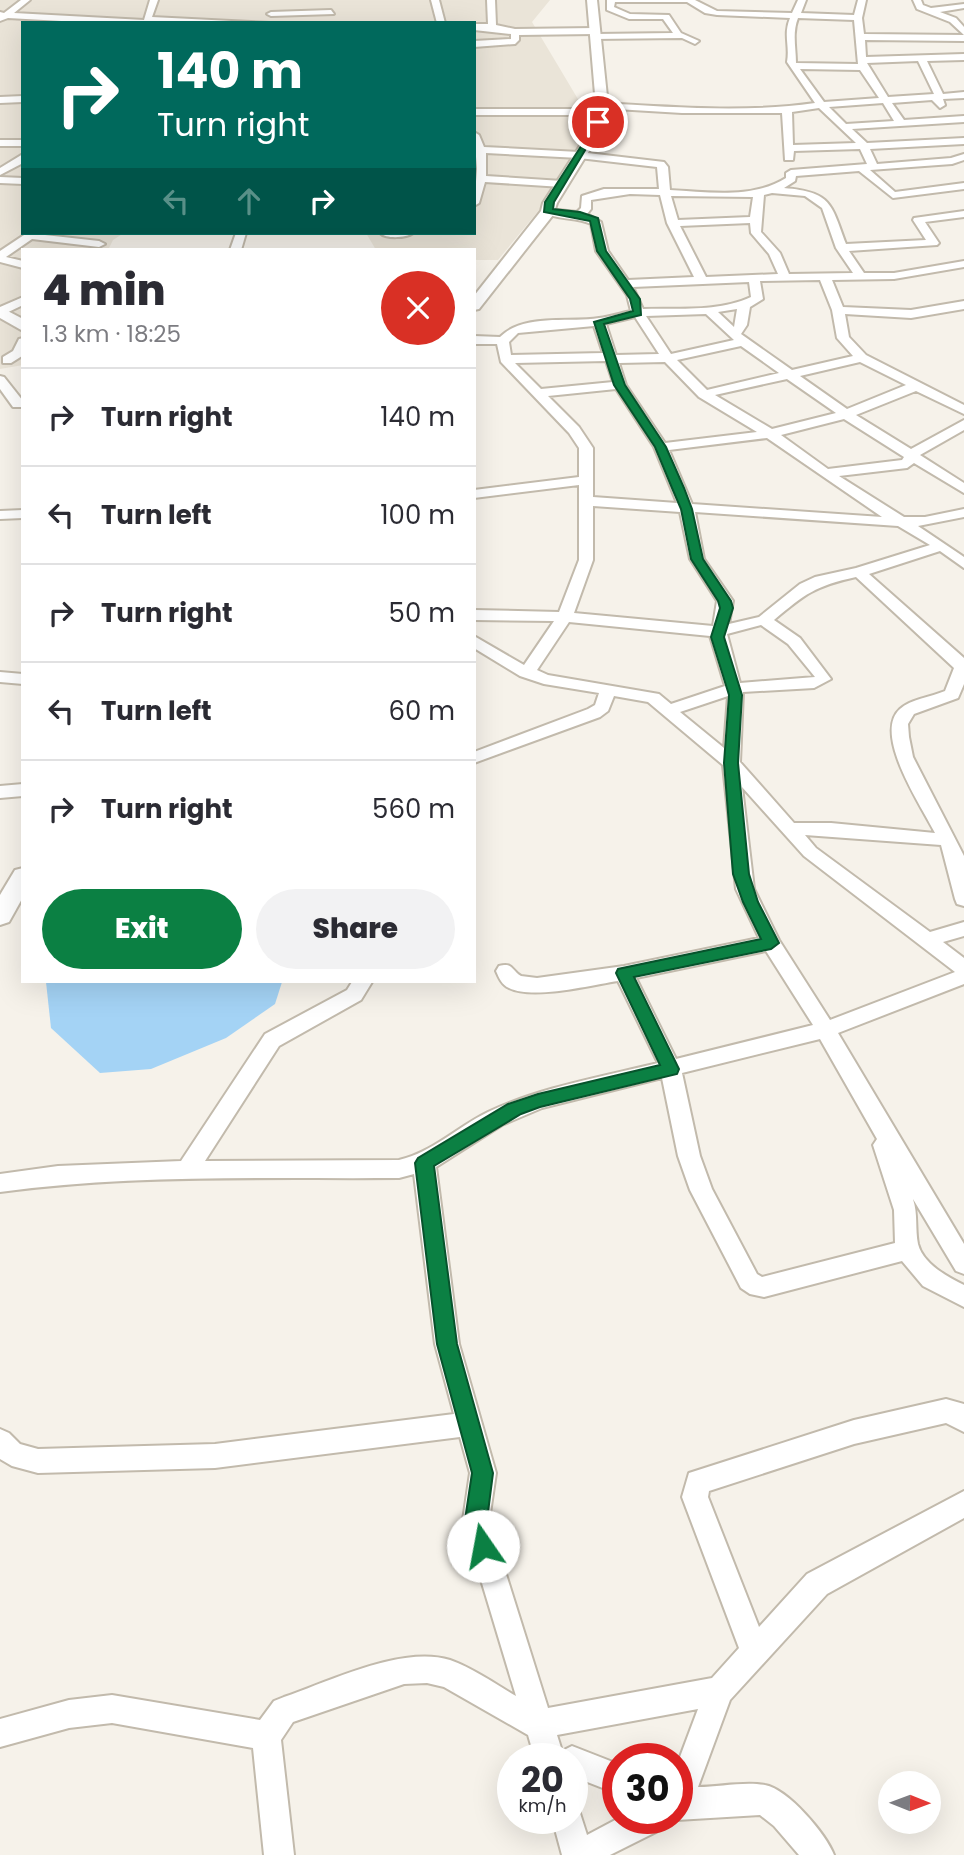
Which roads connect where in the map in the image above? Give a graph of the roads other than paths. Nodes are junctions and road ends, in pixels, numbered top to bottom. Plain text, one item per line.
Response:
1 (26, 0) edge
2 (155, 0) edge
3 (273, 0) edge
4 (332, 0) edge
5 (435, 0) edge
6 (491, 0) edge
7 (592, 0) edge
8 (613, 0) edge
9 (688, 0) edge
10 (802, 0) edge
11 (862, 0) edge
12 (917, 0) edge
13 (665, 2) edge
14 (700, 5) junction
15 (964, 6) edge
16 (928, 11) junction
17 (331, 12) junction
18 (271, 13) junction
19 (796, 15) junction
20 (2, 17) edge
21 (858, 18) junction
22 (120, 21) edge
23 (149, 21) edge
24 (268, 21) edge
25 (330, 21) edge
26 (440, 21) edge
27 (476, 27) edge
28 (492, 27) junction
29 (515, 32) junction
30 (964, 32) edge
31 (595, 34) junction
32 (679, 36) junction
33 (859, 37) junction
34 (964, 38) edge
35 (695, 41) dead end
36 (476, 44) edge
37 (964, 57) edge
38 (921, 58) junction
39 (863, 64) junction
40 (794, 66) junction
41 (964, 95) edge
42 (940, 97) junction
43 (21, 99) edge
44 (0, 100) edge
45 (884, 100) junction
46 (821, 105) junction
47 (600, 109) junction
48 (787, 110) junction
49 (476, 111) edge
50 (946, 118) junction
51 (964, 119) edge
52 (900, 122) junction
53 (844, 127) junction
54 (476, 139) edge
55 (951, 141) junction
56 (964, 141) edge
57 (864, 146) junction
58 (789, 148) junction
59 (481, 150) junction
60 (964, 154) edge
61 (579, 155) junction
62 (21, 159) edge
63 (964, 163) edge
64 (873, 166) junction
65 (860, 167) junction
66 (0, 173) edge
67 (957, 174) edge
68 (791, 176) junction
69 (481, 179) junction
70 (0, 180) edge
71 (21, 181) edge
72 (562, 184) junction
73 (763, 191) junction
74 (808, 193) junction
75 (663, 194) junction
76 (476, 196) edge
77 (548, 212) junction
78 (964, 214) edge
79 (580, 215) junction
80 (755, 220) junction
81 (672, 223) junction
82 (31, 235) edge
83 (39, 235) edge
84 (100, 244) edge
85 (842, 248) junction
86 (0, 258) edge
87 (21, 264) edge
88 (964, 264) edge
89 (861, 277) junction
90 (754, 278) junction
91 (785, 278) junction
92 (825, 278) junction
93 (702, 281) junction
94 (625, 284) junction
95 (480, 294) edge
96 (21, 301) edge
97 (744, 305) junction
98 (964, 305) edge
99 (709, 310) junction
100 (838, 310) junction
101 (0, 312) edge
102 (638, 313) junction
103 (599, 322) junction
104 (21, 325) edge
105 (738, 338) junction
106 (476, 340) edge
107 (503, 341) junction
108 (21, 346) edge
109 (611, 358) junction
110 (668, 358) junction
111 (862, 358) junction
112 (505, 359) junction
113 (4, 361) edge
114 (790, 374) junction
115 (0, 380) edge
116 (620, 385) junction
117 (916, 386) junction
118 (536, 393) junction
119 (704, 394) junction
120 (964, 397) edge
121 (949, 402) junction
122 (20, 404) edge
123 (0, 408) edge
124 (964, 410) edge
125 (846, 414) junction
126 (964, 424) edge
127 (770, 433) junction
128 (661, 447) junction
129 (912, 454) junction
130 (826, 473) junction
131 (588, 479) junction
132 (964, 489) edge
133 (476, 494) edge
134 (588, 501) junction
135 (687, 509) junction
136 (964, 513) edge
137 (21, 514) edge
138 (0, 515) edge
139 (899, 522) junction
140 (942, 547) junction
141 (964, 565) edge
142 (859, 572) junction
143 (476, 615) edge
144 (566, 617) junction
145 (764, 620) junction
146 (719, 631) junction
147 (476, 642) edge
148 (964, 665) edge
149 (526, 673) junction
150 (0, 677) edge
151 (21, 679) edge
152 (734, 688) junction
153 (608, 690) junction
154 (668, 711) junction
155 (476, 757) edge
156 (731, 763) junction
157 (21, 790) edge
158 (0, 792) edge
159 (788, 829) junction
160 (948, 840) junction
161 (21, 879) edge
162 (964, 898) edge
163 (0, 916) edge
164 (964, 929) edge
165 (926, 940) junction
166 (771, 943) junction
167 (964, 968) edge
168 (506, 971) dead end
169 (624, 973) junction
170 (964, 976) edge
171 (361, 983) edge
172 (825, 1030) junction
173 (671, 1069) junction
174 (879, 1124) junction
175 (424, 1163) junction
176 (187, 1170) junction
177 (0, 1183) edge
178 (907, 1250) junction
179 (964, 1264) edge
180 (964, 1297) edge
181 (964, 1420) edge
182 (469, 1424) junction
183 (0, 1441) edge
184 (964, 1504) edge
185 (754, 1651) junction
186 (719, 1690) junction
187 (537, 1724) junction
188 (0, 1733) edge
189 (266, 1736) junction
190 (550, 1743) edge
191 (693, 1762) edge
192 (693, 1803) edge
193 (572, 1834) edge
194 (619, 1834) edge
195 (279, 1855) edge
196 (578, 1855) edge
197 (819, 1855) edge

1 - 20 street
2 - 23 street
3 - 18 street
4 - 17 street
5 - 26 street
6 - 28 street
7 - 31 street
8 - 13 street
8 - 32 street
9 - 13 street
9 - 14 street
10 - 19 street
11 - 21 street
12 - 16 street
13 - 14 street
14 - 19 street
15 - 16 street
16 - 30 street
17 - 18 street
17 - 25 street
18 - 24 street
19 - 21 street
19 - 40 street
20 - 22 street
21 - 33 street
27 - 28 street
28 - 29 street
29 - 31 street
29 - 36 street
31 - 32 street
31 - 47 street
32 - 35 street
33 - 34 street
33 - 39 street
37 - 38 street
38 - 39 street
38 - 42 street
39 - 40 street
39 - 45 street
40 - 46 street
41 - 42 street
42 - 45 street
42 - 50 street
43 - 44 street
45 - 46 street
45 - 52 street
46 - 48 street
46 - 53 street
47 - 48 street
47 - 49 street
47 - 61 street
48 - 58 street
50 - 51 street
50 - 52 street
50 - 55 street
52 - 53 street
53 - 57 street
54 - 59 street
55 - 56 street
55 - 57 street
55 - 60 street
57 - 58 street
57 - 64 street
58 - 68 street
59 - 61 street
59 - 69 street
60 - 67 street
61 - 72 street
61 - 75 street
62 - 66 street
63 - 67 street
64 - 65 street
64 - 67 street
65 - 67 street
65 - 68 street
68 - 73 street
68 - 74 street
69 - 72 street
69 - 76 street
70 - 71 street
72 - 77 street
73 - 74 street
73 - 75 street
73 - 80 street
74 - 85 street
75 - 79 street
75 - 81 street
77 - 79 street
77 - 95 street
78 - 85 street
79 - 94 street
80 - 81 street
80 - 91 street
81 - 93 street
82 - 86 street
83 - 84 street
85 - 89 street
86 - 87 street
88 - 89 street
89 - 92 street
90 - 91 street
90 - 93 street
90 - 97 street
91 - 92 street
92 - 100 street
93 - 94 street
94 - 102 street
96 - 101 street
97 - 99 street
97 - 105 street
98 - 100 street
99 - 102 street
99 - 105 street
100 - 111 street
101 - 104 street
102 - 103 street
102 - 110 street
103 - 107 street
103 - 109 street
105 - 110 street
105 - 114 street
106 - 107 street
107 - 112 street
108 - 113 street
109 - 110 street
109 - 112 street
109 - 116 street
110 - 119 street
111 - 114 street
111 - 117 street
112 - 118 street
114 - 119 street
114 - 125 street
115 - 122 street
116 - 118 street
116 - 128 street
117 - 121 street
117 - 125 street
118 - 131 street
119 - 127 street
120 - 121 street
121 - 124 street
122 - 123 street
125 - 127 street
125 - 129 street
126 - 129 street
127 - 128 street
127 - 130 street
128 - 135 street
129 - 130 street
129 - 132 street
130 - 139 street
131 - 133 street
131 - 134 street
134 - 135 street
134 - 144 street
135 - 139 street
135 - 146 street
136 - 139 street
137 - 138 street
139 - 140 street
140 - 141 street
140 - 142 street
142 - 145 street
142 - 148 street
143 - 144 street
144 - 146 street
144 - 149 street
145 - 146 street
145 - 152 street
146 - 152 street
147 - 149 street
148 - 160 street
149 - 153 street
150 - 151 street
152 - 154 street
152 - 156 street
153 - 154 street
153 - 155 street
154 - 156 street
156 - 159 street
156 - 166 street
157 - 158 street
159 - 160 street
159 - 165 street
160 - 162 street
161 - 163 street
164 - 165 street
165 - 167 street
166 - 169 street
166 - 172 street
168 - 169 street
169 - 173 street
170 - 172 street
171 - 176 street
172 - 173 street
172 - 174 street
173 - 175 street
173 - 178 street
174 - 178 street
174 - 179 street
175 - 176 street
175 - 182 street
176 - 177 street
178 - 180 street
181 - 185 street
182 - 183 street
182 - 187 street
184 - 185 street
185 - 186 street
186 - 187 street
186 - 191 street
187 - 189 street
187 - 190 street
188 - 189 street
189 - 195 street
192 - 197 street
193 - 196 street
194 - 196 street

